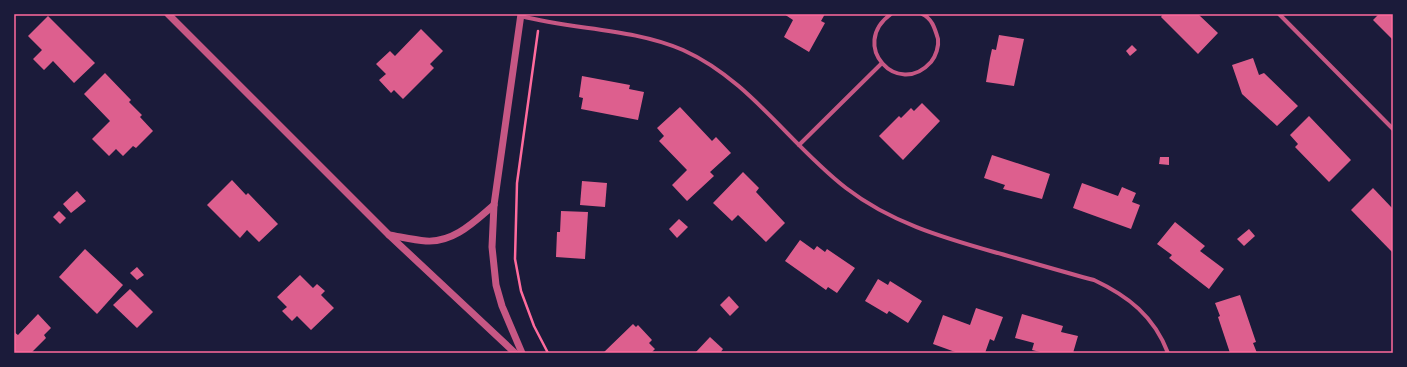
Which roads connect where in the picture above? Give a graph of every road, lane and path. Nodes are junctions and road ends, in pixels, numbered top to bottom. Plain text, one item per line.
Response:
1 (168, 14) edge
2 (891, 14) edge
3 (922, 14) edge
4 (1279, 14) edge
5 (521, 15) edge
6 (539, 21) junction
7 (881, 64) junction
8 (1393, 129) edge
9 (799, 145) junction
10 (494, 204) junction
11 (389, 234) junction
12 (516, 353) edge
13 (522, 353) edge
14 (548, 353) edge
15 (1168, 353) edge

1 - 11 street
2 - 7 street
3 - 7 street
4 - 8 street
5 - 6 street
5 - 10 street
6 - 9 street
6 - 14 path
7 - 9 street
9 - 15 street
10 - 11 street
10 - 13 street
11 - 12 street

